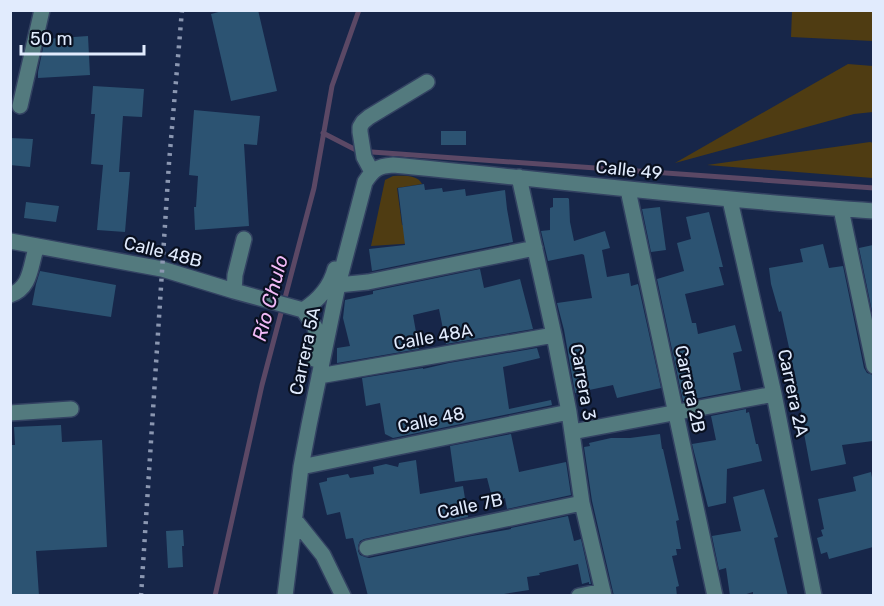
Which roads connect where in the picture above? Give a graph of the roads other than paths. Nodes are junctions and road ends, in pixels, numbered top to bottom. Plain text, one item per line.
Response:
1 (42, 10) edge
2 (427, 82) dead end
3 (20, 106) dead end
4 (373, 174) junction
5 (519, 177) junction
6 (628, 190) junction
7 (730, 200) junction
8 (841, 209) junction
9 (873, 211) edge
10 (244, 239) dead end
11 (10, 241) edge
12 (37, 246) junction
13 (535, 248) junction
14 (338, 285) junction
15 (242, 294) junction
16 (10, 295) edge
17 (303, 310) junction
18 (554, 335) junction
19 (873, 366) edge
20 (319, 376) junction
21 (774, 394) junction
22 (71, 409) dead end
23 (569, 412) junction
24 (10, 413) edge
25 (675, 413) junction
26 (309, 425) junction
27 (572, 432) junction
28 (301, 467) junction
29 (582, 503) junction
30 (295, 520) junction
31 (367, 548) dead end
32 (603, 593) edge
33 (285, 596) edge
34 (343, 596) edge
35 (579, 596) edge
36 (715, 596) edge
37 (814, 596) edge

1 - 3 street
2 - 4 street
4 - 5 street, Calle 49
4 - 14 street, Carrera 5A
4 - 17 street
5 - 6 street, Calle 49
5 - 13 street, Carrera 3
6 - 7 street, Calle 49
6 - 25 street, Carrera 2B
7 - 8 street, Calle 49
7 - 21 street, Carrera 2A
8 - 9 street, Calle 49
8 - 19 street
10 - 15 street
11 - 12 street, Calle 48B
12 - 15 street, Calle 48B
12 - 16 street
13 - 14 street
13 - 18 street, Carrera 3
14 - 20 street, Carrera 5A
15 - 17 street, Calle 48B
17 - 26 street
18 - 20 street, Calle 48A
18 - 23 street, Carrera 3
20 - 26 street, Carrera 5A
21 - 25 street
21 - 37 street, Carrera 2A
22 - 24 street
23 - 27 street, Carrera 3
23 - 28 street, Calle 48
25 - 27 street
25 - 36 street, Carrera 2B
26 - 28 street, Carrera 5A
27 - 29 street, Carrera 3
28 - 30 street, Carrera 5A
29 - 31 street, Calle 7B
29 - 32 street, Carrera 3
30 - 33 street, Carrera 5A
30 - 34 street
32 - 35 street

